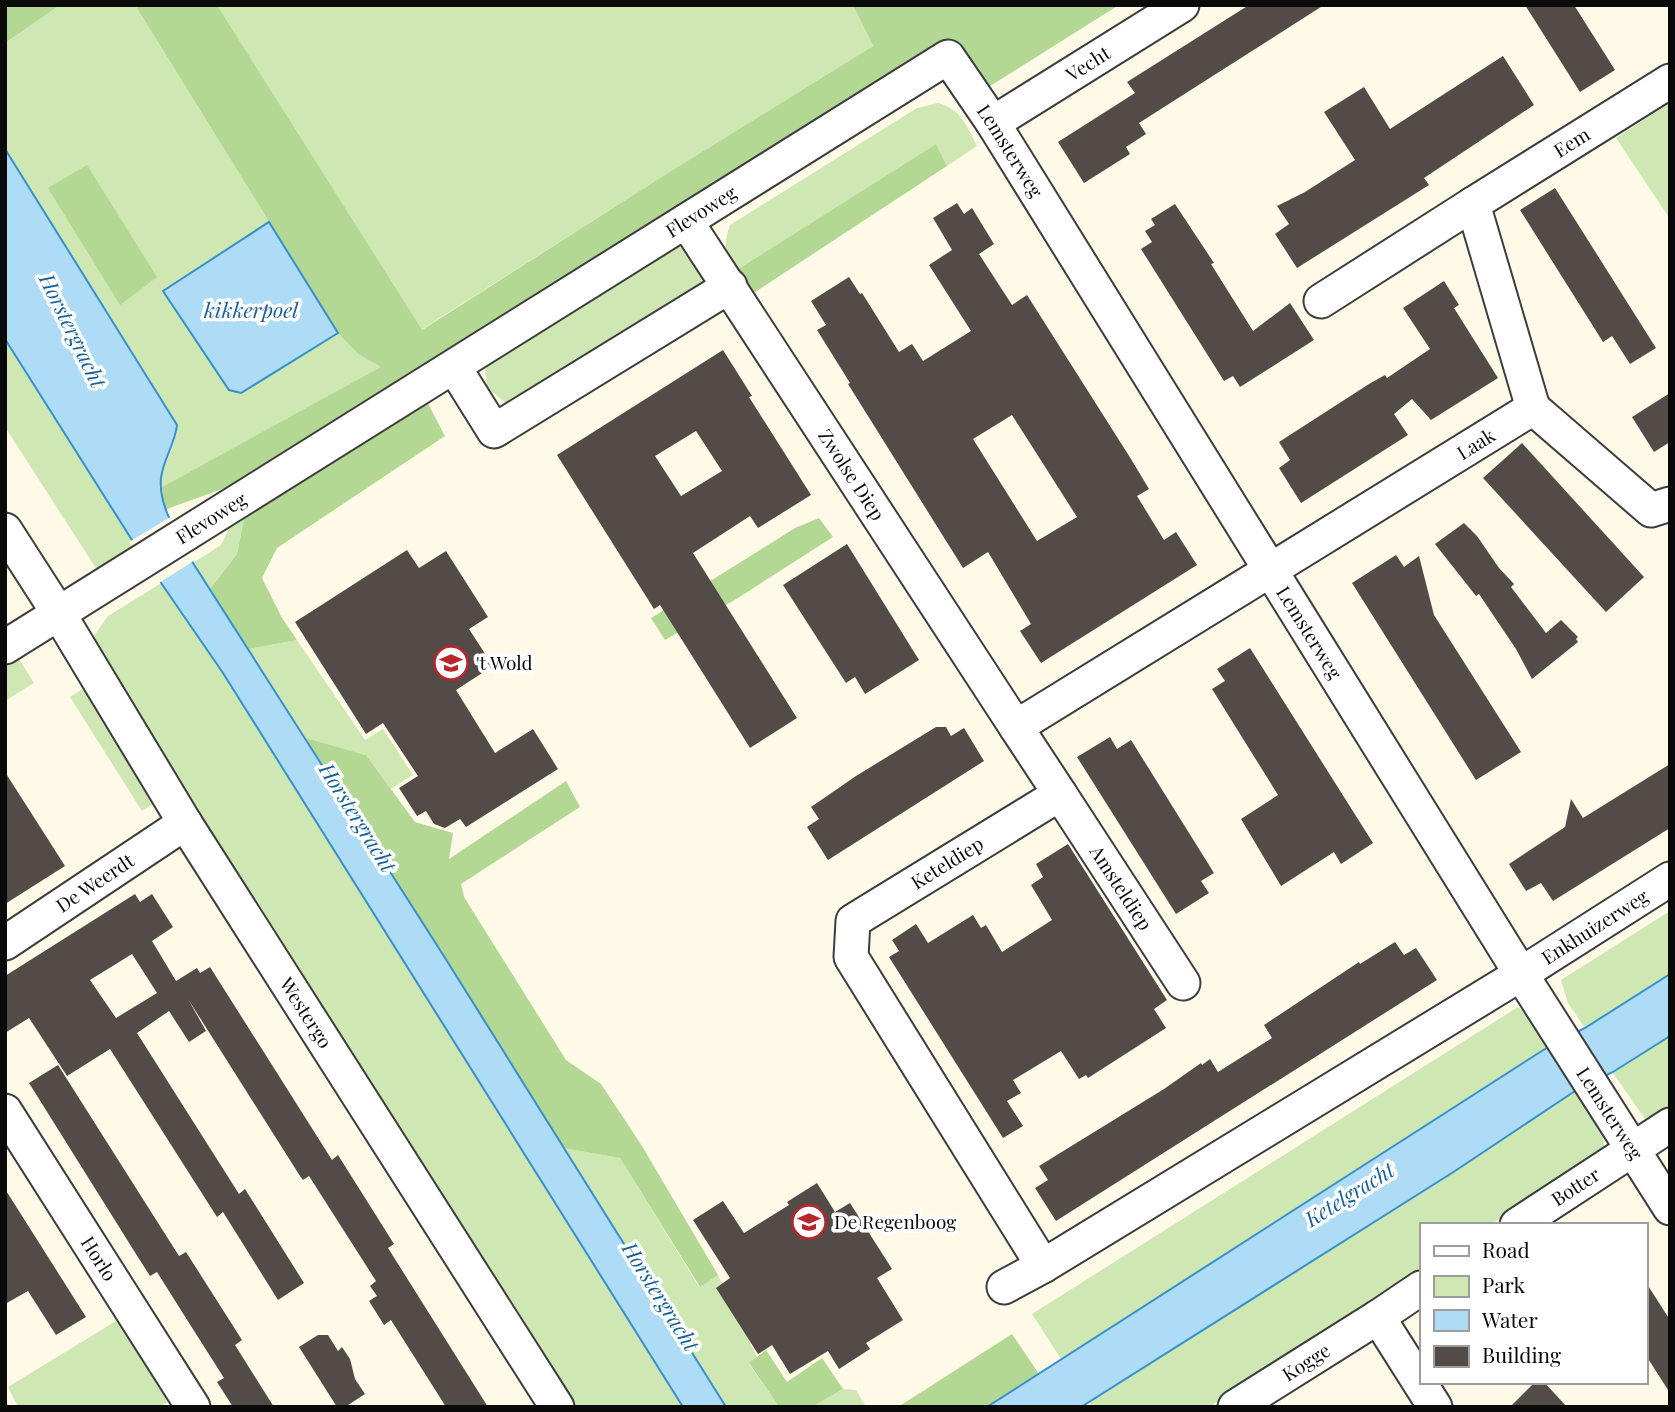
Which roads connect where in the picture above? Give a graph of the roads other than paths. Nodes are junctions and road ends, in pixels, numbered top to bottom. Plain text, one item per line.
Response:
1 (1182, 5) edge
2 (948, 57) joint
3 (1670, 80) edge
4 (993, 123) junction
5 (1473, 204) junction
6 (686, 221) junction
7 (730, 285) junction
8 (1321, 300) dead end
9 (454, 367) junction
10 (1533, 408) junction
11 (1670, 504) edge
12 (5, 530) edge
13 (1271, 570) junction
14 (59, 614) junction
15 (5, 647) edge
16 (1016, 727) junction
17 (1060, 794) junction
18 (184, 823) junction
19 (1670, 879) edge
20 (5, 943) edge
21 (1521, 974) junction
22 (1183, 983) dead end
23 (5, 1111) edge
24 (1670, 1125) edge
25 (1624, 1135) junction
26 (1670, 1208) edge
27 (1519, 1223) edge
28 (1043, 1266) junction
29 (1004, 1287) dead end
30 (1420, 1289) edge
31 (1378, 1317) junction
32 (1420, 1383) edge
33 (1420, 1384) edge
34 (193, 1407) edge
35 (557, 1407) edge
36 (1235, 1407) edge
37 (1435, 1407) edge

1 - 4 street, Vecht
2 - 4 street, Lemsterweg
2 - 6 street, Flevoweg
3 - 5 street, Eem
4 - 13 street, Lemsterweg
5 - 8 street, Eem
5 - 10 street
6 - 7 street, Zwolse Diep
6 - 9 street, Flevoweg
7 - 9 street
7 - 16 street, Zwolse Diep
9 - 14 street, Flevoweg
10 - 11 street
10 - 13 street, Laak
12 - 14 street, Westergo
13 - 16 street
13 - 21 street, Lemsterweg
14 - 15 street, Flevoweg
14 - 18 street, Westergo
16 - 17 street
17 - 22 street, Amsteldiep
17 - 28 street, Keteldiep
18 - 20 street, De Weerdt
18 - 35 street, Westergo
19 - 21 street, Enkhuizerweg
21 - 25 street, Lemsterweg
21 - 28 street
23 - 34 street, Horlo
24 - 25 street, Botter
25 - 26 street, Lemsterweg
25 - 27 street, Botter
28 - 29 street
30 - 31 street
31 - 32 street
31 - 36 street, Kogge
33 - 37 street

